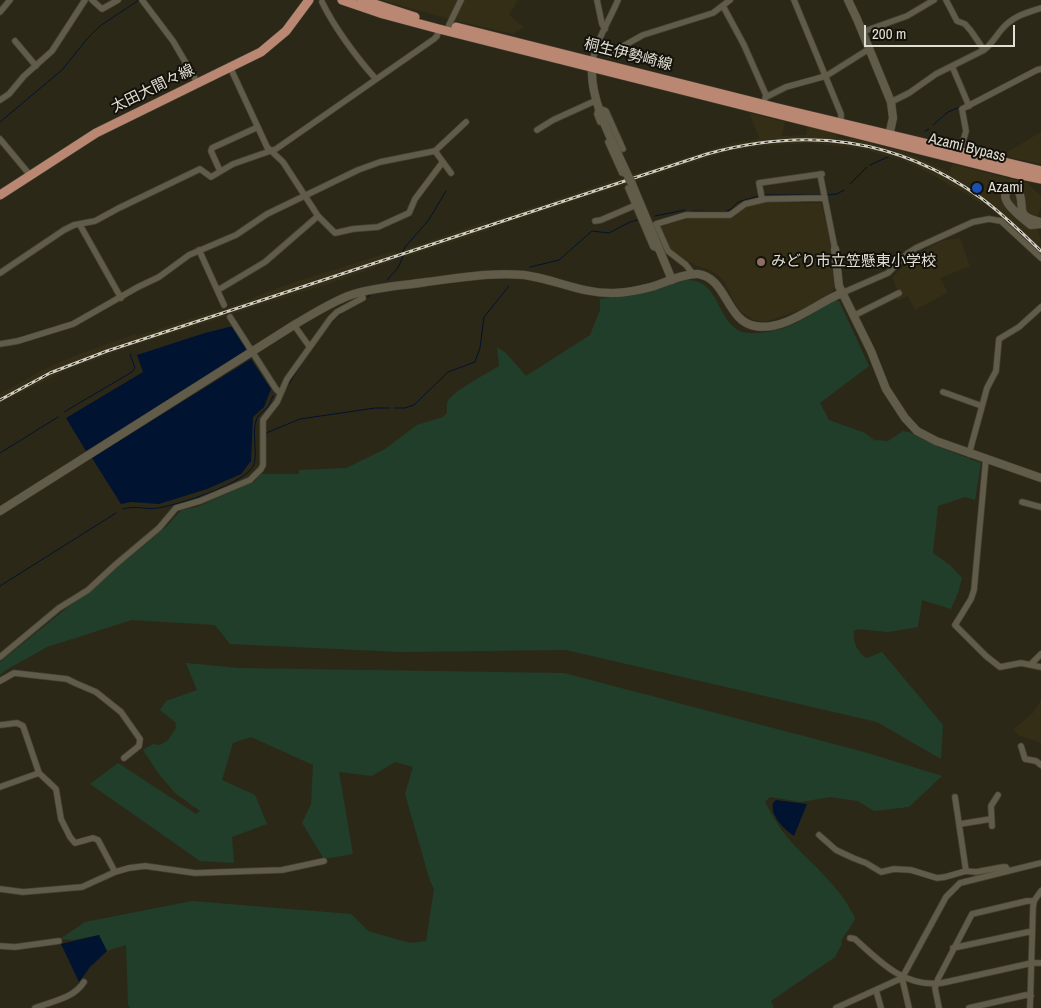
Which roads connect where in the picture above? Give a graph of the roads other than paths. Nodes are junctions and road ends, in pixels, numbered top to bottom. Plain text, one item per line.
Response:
1 (10, 0) edge
2 (85, 0) edge
3 (92, 0) edge
4 (118, 0) edge
5 (142, 0) edge
6 (309, 0) edge
7 (342, 0) edge
8 (362, 0) edge
9 (461, 0) edge
10 (597, 0) edge
11 (618, 0) edge
12 (730, 0) edge
13 (794, 0) edge
14 (848, 0) edge
15 (934, 0) edge
16 (946, 0) edge
17 (322, 2) dead end
18 (723, 6) junction
19 (1041, 8) edge
20 (0, 12) edge
21 (449, 26) junction
22 (439, 29) junction
23 (605, 30) junction
24 (862, 32) junction
25 (14, 41) dead end
26 (869, 50) junction
27 (984, 50) junction
28 (609, 54) dead end
29 (592, 64) junction
30 (36, 66) junction
31 (952, 66) junction
32 (230, 67) junction
33 (1041, 69) edge
34 (826, 76) junction
35 (376, 78) junction
36 (197, 82) junction
37 (0, 100) edge
38 (765, 100) junction
39 (891, 102) junction
40 (598, 104) junction
41 (969, 106) junction
42 (466, 122) dead end
43 (258, 126) junction
44 (843, 127) junction
45 (537, 130) dead end
46 (888, 138) junction
47 (0, 139) edge
48 (623, 149) dead end
49 (271, 150) junction
50 (435, 151) junction
51 (960, 152) junction
52 (442, 162) junction
53 (220, 171) junction
54 (1041, 171) edge
55 (452, 173) dead end
56 (30, 175) junction
57 (1041, 179) edge
58 (631, 185) junction
59 (0, 195) edge
60 (305, 196) junction
61 (824, 198) junction
62 (762, 199) junction
63 (636, 205) junction
64 (318, 216) junction
65 (595, 220) dead end
66 (1041, 223) edge
67 (80, 224) junction
68 (835, 249) joint
69 (199, 250) junction
70 (660, 250) junction
71 (1041, 258) edge
72 (0, 272) edge
73 (693, 274) junction
74 (672, 280) junction
75 (218, 290) junction
76 (361, 292) junction
77 (842, 293) junction
78 (899, 293) dead end
79 (121, 298) junction
80 (224, 305) dead end
81 (1041, 307) edge
82 (853, 316) junction
83 (230, 317) dead end
84 (294, 325) junction
85 (0, 344) edge
86 (309, 346) junction
87 (252, 352) junction
88 (943, 392) dead end
89 (280, 393) junction
90 (982, 406) junction
91 (969, 454) junction
92 (986, 458) junction
93 (1041, 478) edge
94 (1022, 502) dead end
95 (1041, 508) edge
96 (0, 511) edge
97 (1041, 654) edge
98 (0, 657) edge
99 (1031, 664) junction
100 (1041, 667) edge
101 (0, 681) edge
102 (0, 725) edge
103 (1021, 746) dead end
104 (124, 758) dead end
105 (1041, 764) edge
106 (39, 772) junction
107 (0, 787) edge
108 (998, 795) dead end
109 (955, 797) dead end
110 (991, 819) junction
111 (960, 824) junction
112 (992, 826) dead end
113 (819, 835) dead end
114 (324, 861) dead end
115 (1041, 863) edge
116 (966, 871) junction
117 (1008, 871) junction
118 (115, 872) junction
119 (0, 889) edge
120 (1041, 891) edge
121 (1034, 901) junction
122 (1032, 933) junction
123 (850, 938) dead end
124 (59, 941) dead end
125 (0, 946) edge
126 (953, 948) junction
127 (1032, 963) junction
128 (1041, 963) edge
129 (902, 978) junction
130 (84, 982) dead end
131 (936, 984) junction
132 (876, 990) junction
133 (1031, 996) junction
134 (35, 1008) edge
135 (836, 1008) edge
136 (880, 1008) edge
137 (909, 1008) edge
138 (940, 1008) edge
139 (969, 1008) edge
140 (1030, 1008) edge

1 - 20 street
2 - 30 street
3 - 4 street
5 - 36 street
6 - 32 main road, 太田大間々線
7 - 22 main road, 桐生伊勢崎線
8 - 21 main road, 桐生伊勢崎線
9 - 21 street
10 - 23 street
11 - 23 street
12 - 18 street
13 - 34 street
14 - 24 street
15 - 24 street
16 - 27 street
17 - 35 street
18 - 28 street
18 - 38 street
19 - 27 street
21 - 29 main road, 桐生伊勢崎線
22 - 29 main road, 桐生伊勢崎線
22 - 35 street
23 - 29 street
24 - 26 street
25 - 30 street
26 - 34 street
26 - 39 street
27 - 31 street
29 - 38 main road, 桐生伊勢崎線
29 - 40 street
29 - 44 main road, 桐生伊勢崎線
30 - 37 street
31 - 39 street
31 - 41 street
32 - 36 main road, 太田大間々線
32 - 43 street
33 - 41 street
34 - 38 street
34 - 44 street
35 - 49 street
36 - 56 main road, 太田大間々線
38 - 44 main road, 桐生伊勢崎線
39 - 46 street
40 - 45 street
40 - 48 street
40 - 58 street, bridge
41 - 51 street
42 - 50 street
43 - 49 street
43 - 53 street
44 - 46 main road
46 - 51 main road, Azami Bypass
46 - 57 main road, Azami Bypass
47 - 56 street
49 - 53 street
49 - 60 street
50 - 52 street
50 - 60 street
51 - 54 main road, Azami Bypass
52 - 55 street
52 - 64 street
53 - 67 street
56 - 59 main road, 太田大間々線
58 - 63 street
58 - 70 street
60 - 64 street
60 - 69 street
61 - 62 street
61 - 62 street
61 - 68 street
62 - 73 street
63 - 65 street
63 - 70 street
64 - 75 street
66 - 66 street
67 - 72 street
67 - 79 street
68 - 77 street
69 - 75 street
69 - 79 street
70 - 74 street
71 - 77 street
73 - 74 street
73 - 77 street
74 - 76 street
75 - 80 street
76 - 84 street
76 - 86 street
77 - 82 street
78 - 82 street
79 - 85 street
81 - 90 street
82 - 91 street
83 - 87 street
84 - 86 street
84 - 87 street
86 - 89 street
87 - 89 street
87 - 96 street
88 - 90 street
89 - 98 street
90 - 91 street
91 - 92 street
92 - 93 street
92 - 99 street
94 - 95 street
97 - 99 street
99 - 100 street
101 - 104 street
102 - 106 street
103 - 105 street
106 - 107 street
106 - 118 street
108 - 110 street
109 - 111 street
110 - 111 street
110 - 112 street
111 - 116 street
113 - 116 street
114 - 118 street
115 - 117 street
116 - 117 street
117 - 129 street
118 - 119 street
120 - 121 street
121 - 122 street
121 - 126 street
122 - 126 street
122 - 127 street
123 - 129 street
124 - 125 street
126 - 131 street
127 - 128 street
127 - 131 street
127 - 133 street
129 - 131 street
129 - 132 street
129 - 137 street
130 - 134 street
131 - 138 street
132 - 135 street
132 - 136 street
133 - 139 street
133 - 140 street

